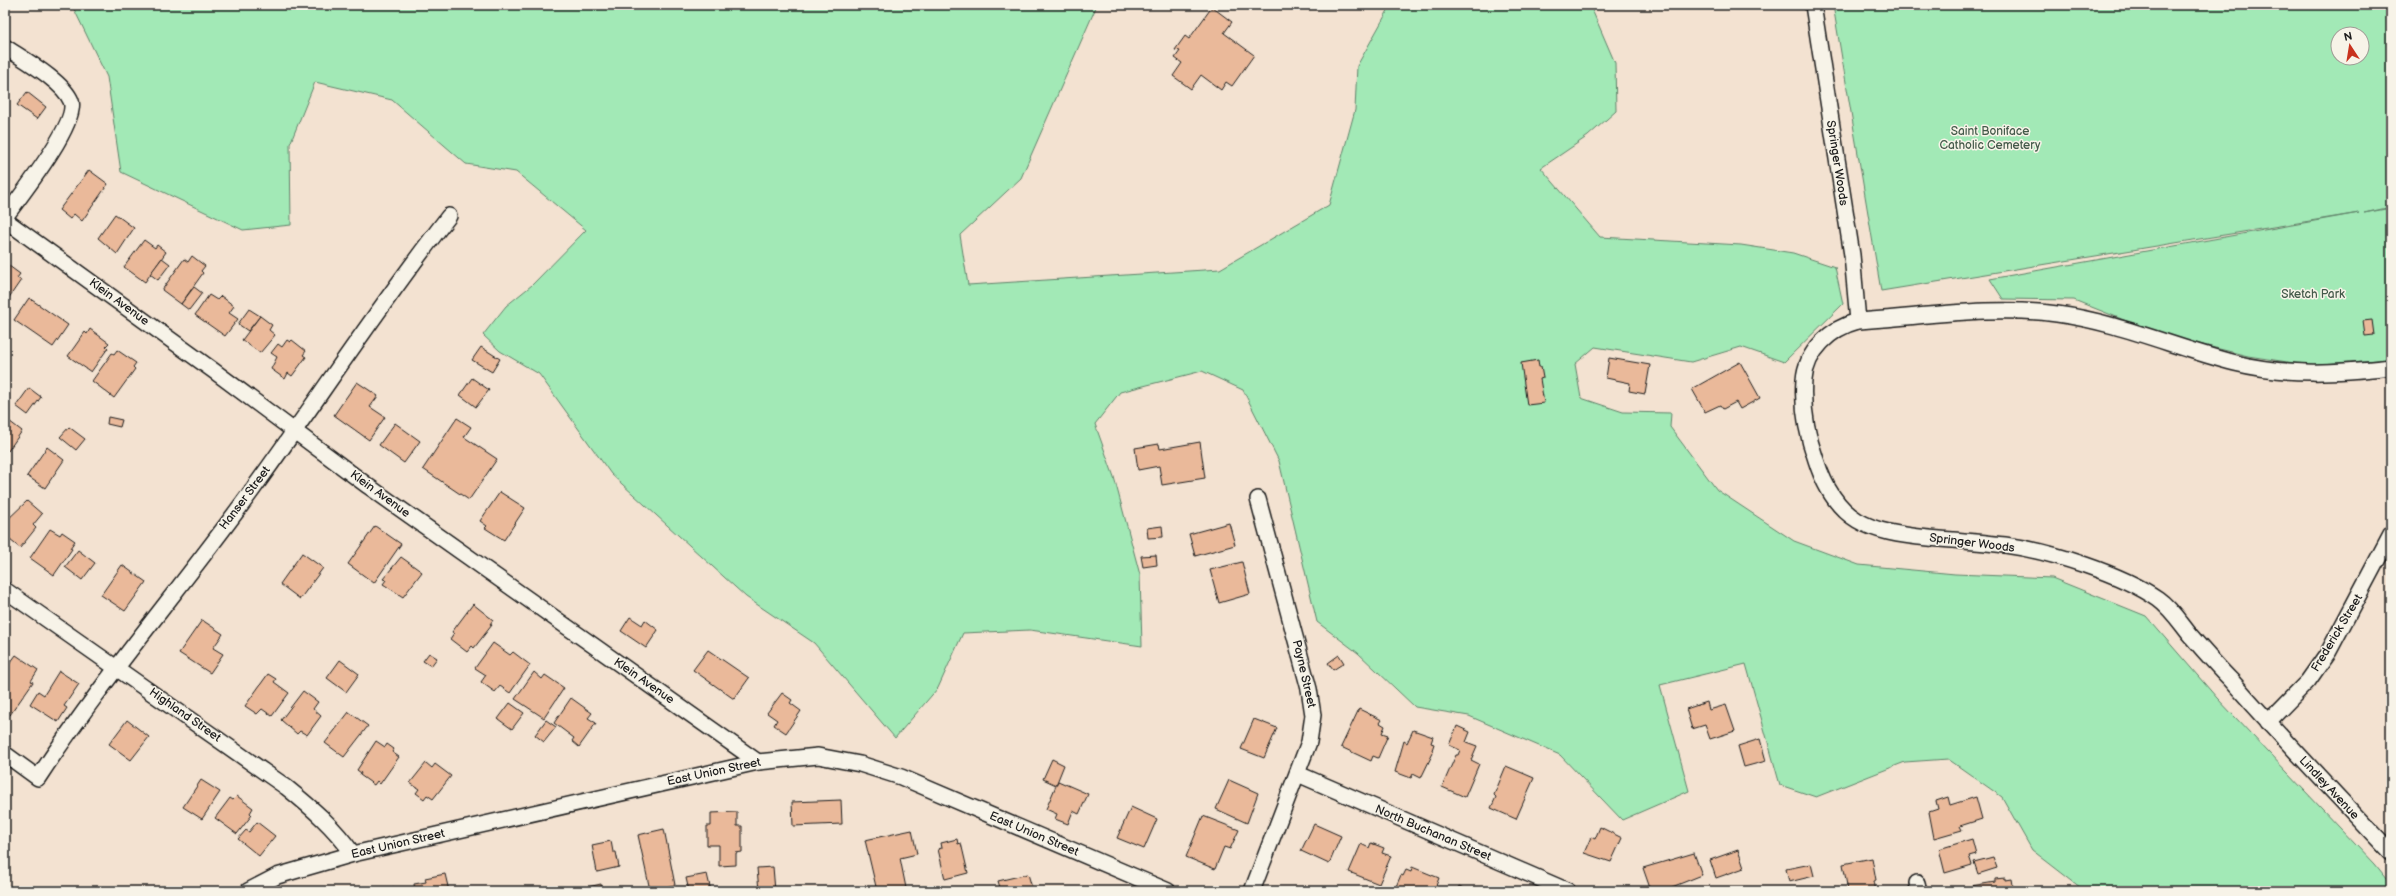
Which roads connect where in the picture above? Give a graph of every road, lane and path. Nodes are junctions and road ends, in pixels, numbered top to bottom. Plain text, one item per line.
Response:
1 (1813, 5) edge
2 (5, 47) edge
3 (449, 216) dead end
4 (5, 217) edge
5 (5, 220) edge
6 (1858, 321) junction
7 (2391, 367) edge
8 (294, 430) junction
9 (1258, 499) dead end
10 (2391, 534) edge
11 (5, 590) edge
12 (116, 667) junction
13 (2268, 722) junction
14 (5, 754) edge
15 (758, 762) junction
16 (1298, 774) junction
17 (2391, 853) edge
18 (353, 854) junction
19 (248, 891) edge
20 (1168, 891) edge
21 (1252, 891) edge
22 (1568, 891) edge

1 - 6 street, Springer Woods
2 - 4 street
3 - 8 street, Hanser Street
5 - 8 street, Klein Avenue
6 - 7 street, Springer Woods
6 - 13 street, Springer Woods
8 - 12 street, Hanser Street
8 - 15 street, Klein Avenue
9 - 16 street, Payne Street
10 - 13 street, Frederick Street
11 - 12 street, Highland Street
12 - 14 street, Hanser Street
12 - 18 street, Highland Street
13 - 17 street, Lindley Avenue
15 - 18 street, East Union Street
15 - 20 street, East Union Street
16 - 21 street, Payne Street
16 - 22 street, North Buchanan Street
18 - 19 street, East Union Street

